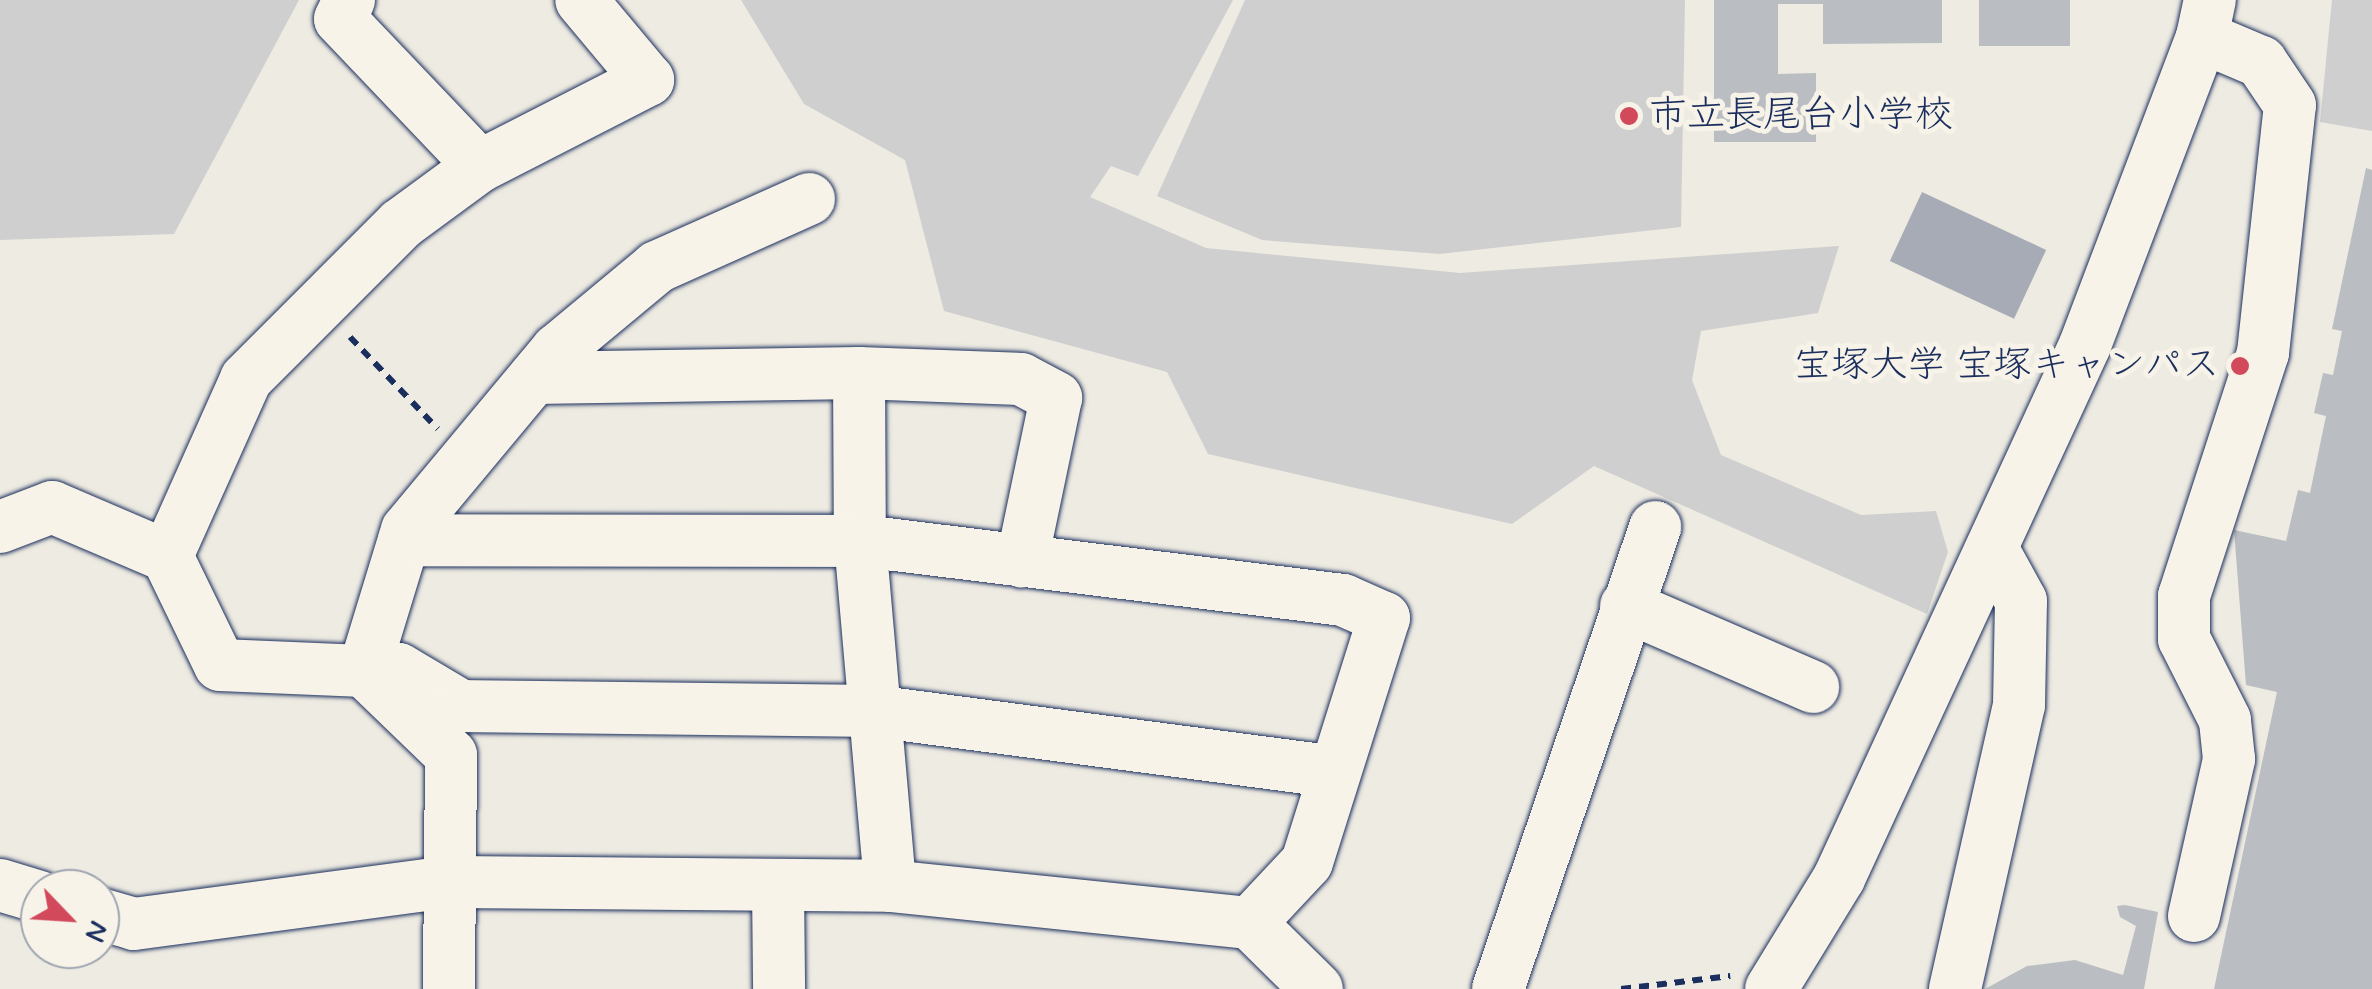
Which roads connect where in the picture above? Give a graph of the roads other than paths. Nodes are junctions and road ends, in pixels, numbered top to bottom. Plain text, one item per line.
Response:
1 (349, 0) edge
2 (581, 0) edge
3 (2206, 18) edge
4 (480, 166) junction
5 (809, 199) dead end
6 (860, 374) junction
7 (534, 378) junction
8 (1655, 527) dead end
9 (0, 528) edge
10 (404, 540) junction
11 (860, 541) junction
12 (1992, 548) junction
13 (167, 556) junction
14 (1022, 561) junction
15 (1626, 606) junction
16 (364, 672) junction
17 (1813, 687) dead end
18 (873, 711) junction
19 (1335, 772) junction
20 (450, 882) junction
21 (778, 885) junction
22 (890, 886) junction
23 (2194, 916) dead end
24 (120, 920) edge
25 (1250, 923) junction
26 (1778, 979) edge
27 (449, 989) edge
28 (779, 989) edge
29 (1317, 989) edge
30 (1498, 989) edge
31 (1955, 989) edge

1 - 4 street
2 - 4 street
3 - 12 street
3 - 23 street
4 - 13 street
5 - 7 street
6 - 7 street
6 - 11 street
6 - 14 street
7 - 10 street
8 - 15 street
9 - 13 street
10 - 11 street
10 - 16 street
11 - 14 street
11 - 18 street
12 - 26 street
12 - 31 street
13 - 16 street
14 - 19 street
15 - 17 street
15 - 30 street
16 - 18 street
16 - 20 street
18 - 19 street
18 - 22 street
19 - 25 street
20 - 21 street
20 - 24 street
20 - 27 street
21 - 22 street
21 - 28 street
22 - 25 street
25 - 29 street

